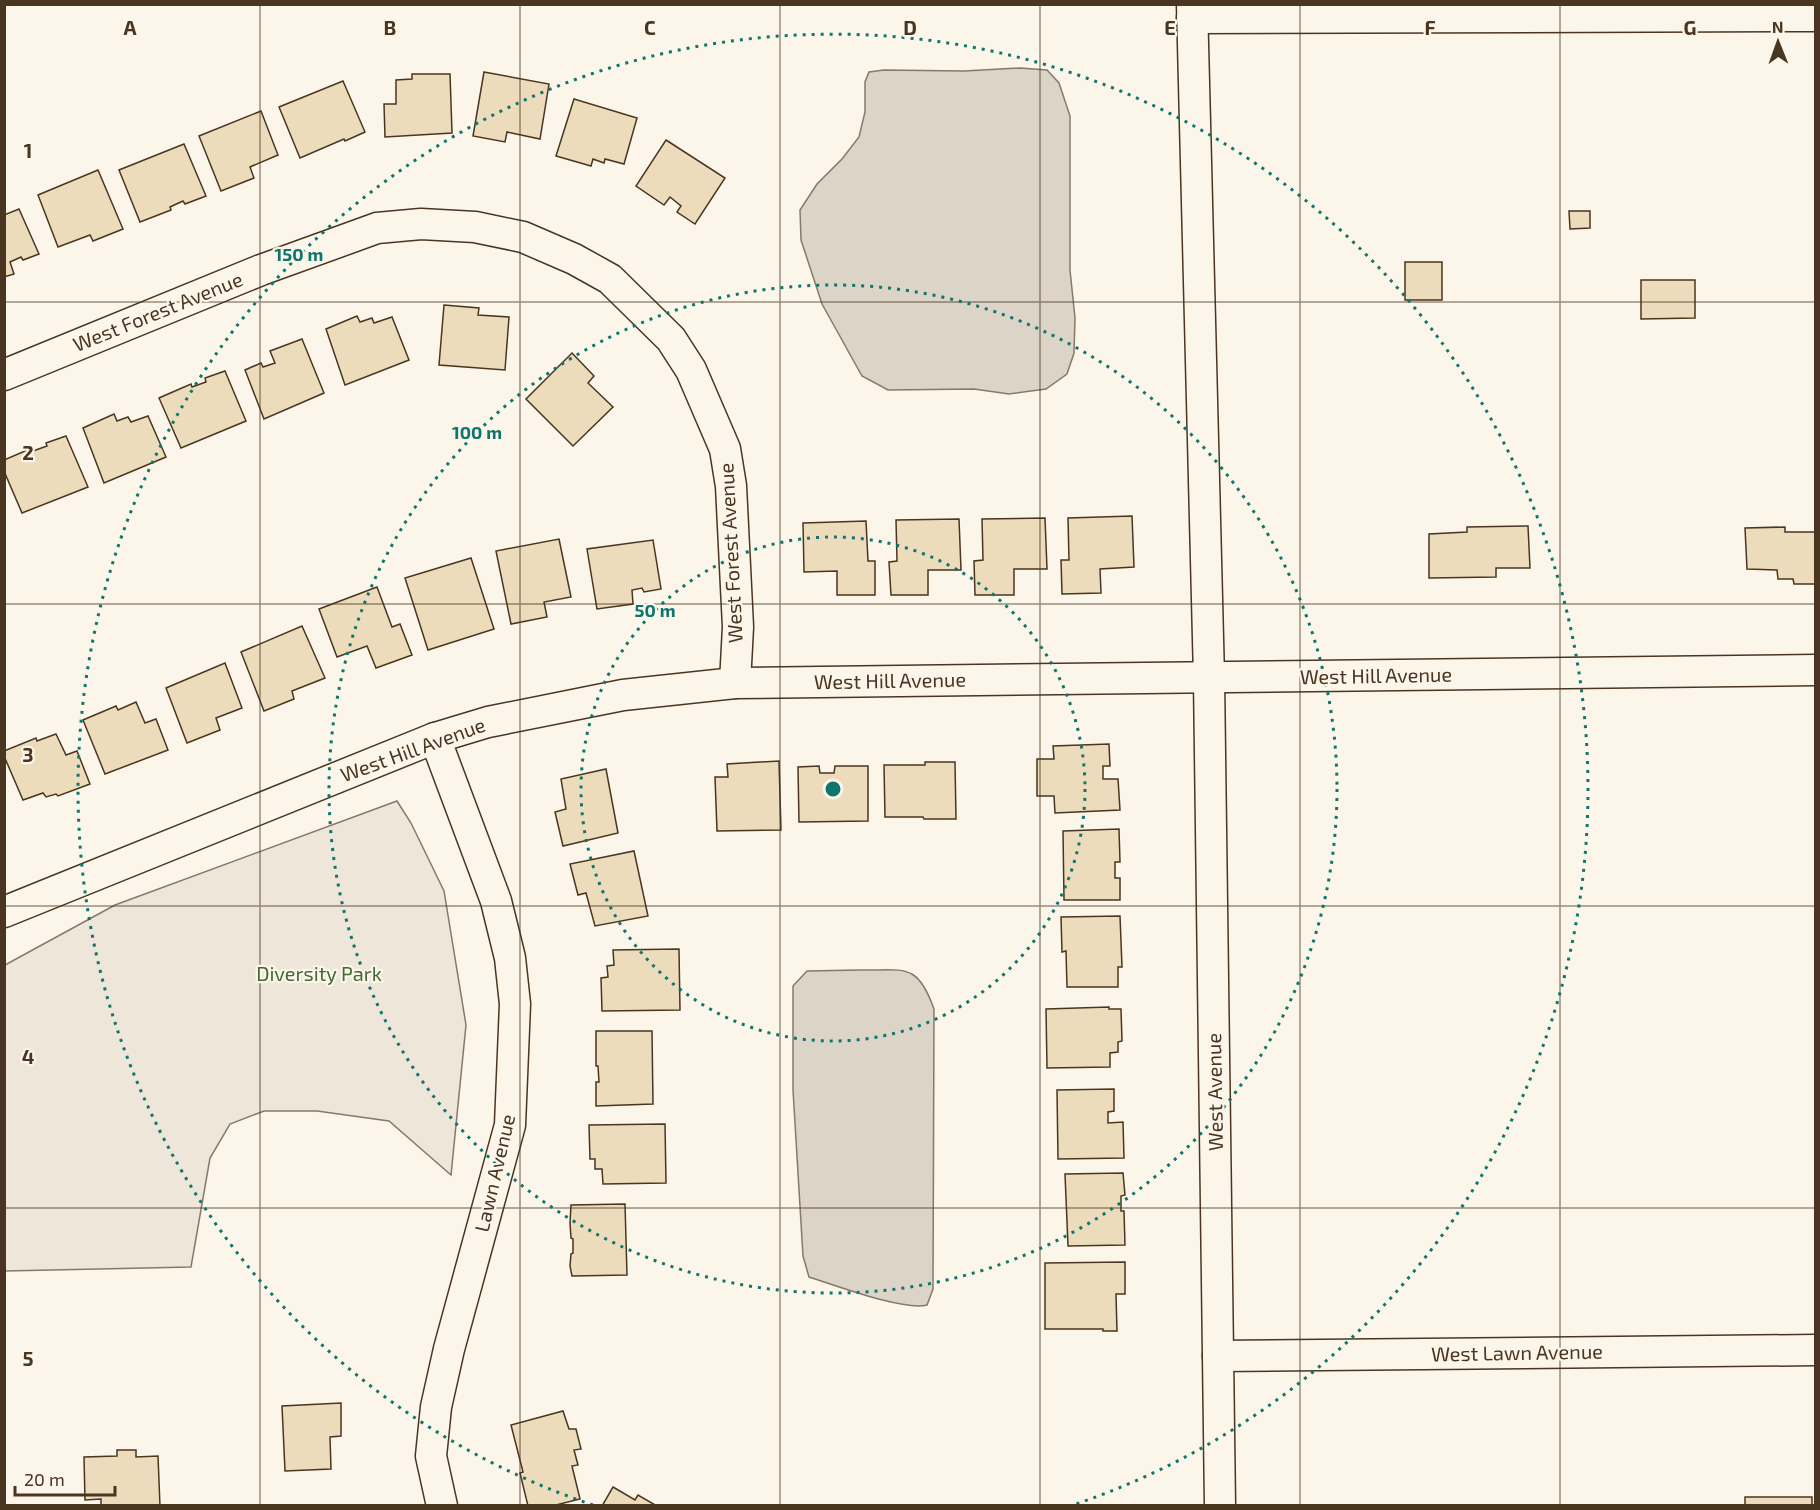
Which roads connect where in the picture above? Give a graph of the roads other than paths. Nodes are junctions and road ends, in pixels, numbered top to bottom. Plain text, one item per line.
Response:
1 (1192, 11) edge
2 (1815, 16) edge
3 (4, 375) edge
4 (1815, 670) edge
5 (1209, 678) junction
6 (735, 683) junction
7 (435, 738) junction
8 (4, 912) edge
9 (1815, 1350) edge
10 (1218, 1356) junction
11 (442, 1506) edge
12 (1220, 1506) edge

1 - 2 street
1 - 5 street, West Avenue
3 - 6 street, West Forest Avenue
4 - 5 street, West Hill Avenue
5 - 6 street, West Hill Avenue
5 - 10 street, West Avenue
6 - 7 street, West Hill Avenue
7 - 8 street, West Hill Avenue
7 - 11 street, Lawn Avenue
9 - 10 street, West Lawn Avenue
10 - 12 street, West Avenue

